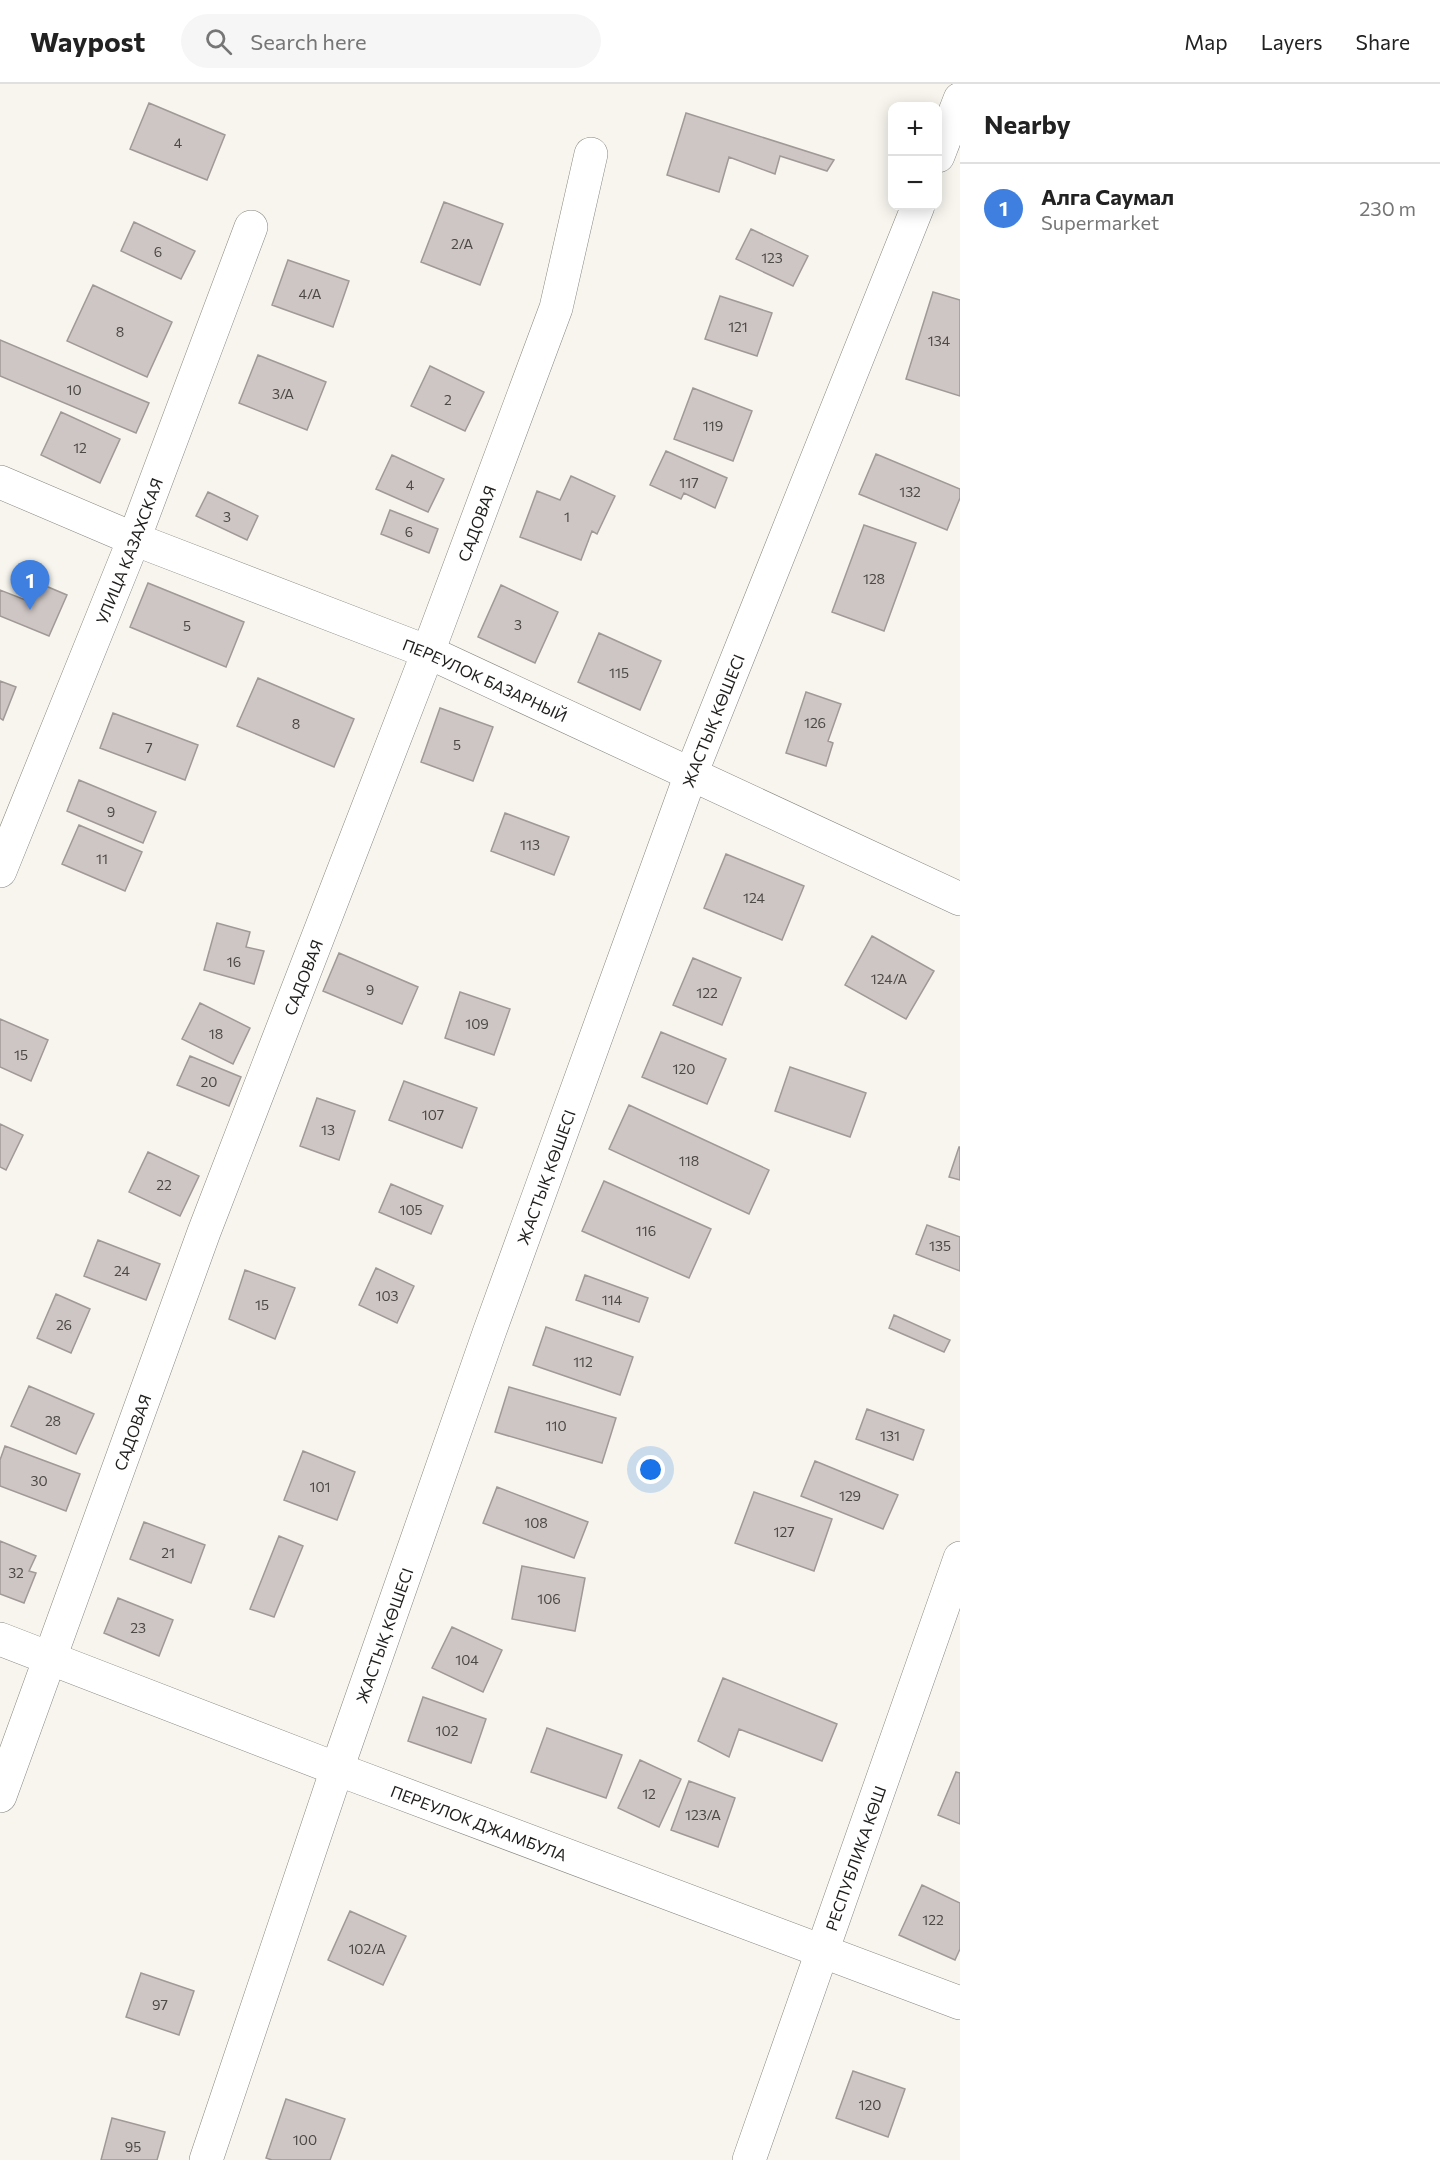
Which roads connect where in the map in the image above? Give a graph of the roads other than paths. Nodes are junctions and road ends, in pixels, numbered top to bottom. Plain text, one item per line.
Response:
1 (960, 99) edge
2 (942, 146) edge
3 (591, 154) dead end
4 (916, 210) edge
5 (251, 227) dead end
6 (0, 482) edge
7 (134, 539) junction
8 (428, 652) junction
9 (690, 774) junction
10 (0, 871) edge
11 (960, 899) edge
12 (960, 1558) edge
13 (0, 1639) edge
14 (50, 1659) junction
15 (337, 1769) junction
16 (0, 1796) edge
17 (822, 1951) junction
18 (960, 2003) edge
19 (206, 2160) edge
20 (749, 2160) edge

1 - 2 street
3 - 8 street, САДОВАЯ
4 - 9 street, ЖАСТЫҚ КӨШЕСІ
5 - 7 street, УЛИЦА КАЗАХСКАЯ
6 - 7 street, ПЕРЕУЛОК БАЗАРНЫЙ
7 - 8 street, ПЕРЕУЛОК БАЗАРНЫЙ
7 - 10 street, УЛИЦА КАЗАХСКАЯ
8 - 9 street, ПЕРЕУЛОК БАЗАРНЫЙ
8 - 14 street, САДОВАЯ
9 - 11 street, ПЕРЕУЛОК БАЗАРНЫЙ
9 - 15 street, ЖАСТЫҚ КӨШЕСІ
12 - 17 street, РЕСПУБЛИКА КӨШ
13 - 14 street, ПЕРЕУЛОК ДЖАМБУЛА
14 - 15 street, ПЕРЕУЛОК ДЖАМБУЛА
14 - 16 street, САДОВАЯ
15 - 17 street, ПЕРЕУЛОК ДЖАМБУЛА
15 - 19 street, ЖАСТЫҚ КӨШЕСІ
17 - 18 street, ПЕРЕУЛОК ДЖАМБУЛА
17 - 20 street, РЕСПУБЛИКА КӨШ

